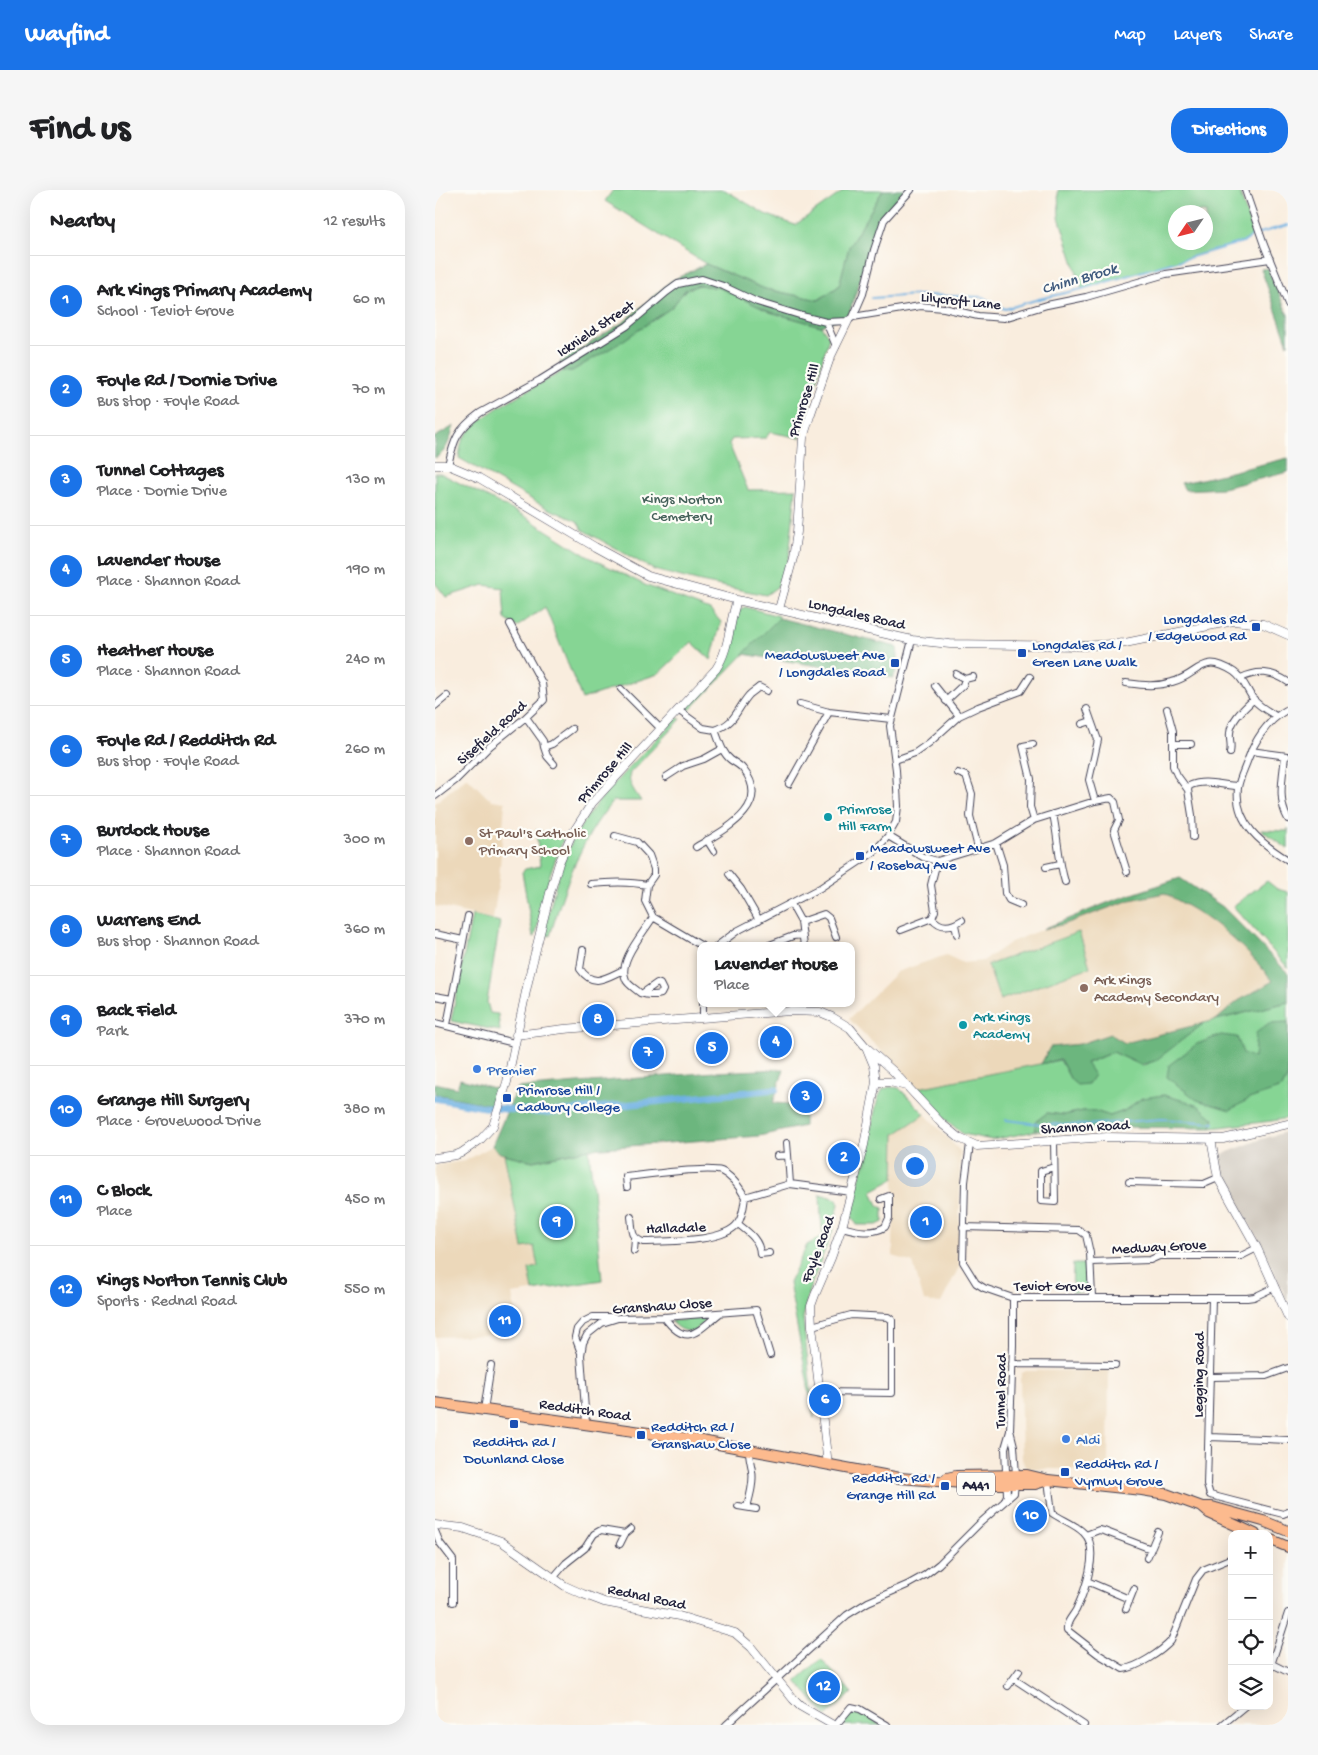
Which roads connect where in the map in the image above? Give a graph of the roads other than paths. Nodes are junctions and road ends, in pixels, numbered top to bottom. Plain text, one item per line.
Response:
1 (911, 190) edge
2 (1245, 190) edge
3 (1270, 260) junction
4 (1288, 304) edge
5 (851, 319) junction
6 (826, 322) junction
7 (836, 346) junction
8 (435, 465) edge
9 (447, 465) junction
10 (737, 600) junction
11 (779, 609) junction
12 (510, 624) dead end
13 (1288, 635) edge
14 (912, 640) junction
15 (956, 674) dead end
16 (1030, 676) dead end
17 (973, 677) dead end
18 (1241, 678) junction
19 (965, 679) junction
20 (1288, 682) edge
21 (1126, 684) dead end
22 (935, 686) dead end
23 (621, 689) dead end
24 (767, 691) dead end
25 (447, 696) dead end
26 (946, 700) junction
27 (1254, 700) junction
28 (800, 704) dead end
29 (435, 706) edge
30 (1087, 709) dead end
31 (1167, 709) dead end
32 (1288, 709) edge
33 (678, 710) junction
34 (829, 712) junction
35 (959, 716) junction
36 (1276, 716) junction
37 (526, 717) junction
38 (891, 719) junction
39 (1091, 721) junction
40 (1082, 724) dead end
41 (572, 729) dead end
42 (661, 729) junction
43 (715, 730) junction
44 (1033, 744) dead end
45 (1174, 744) junction
46 (1191, 744) dead end
47 (544, 747) junction
48 (722, 749) junction
49 (1251, 751) junction
50 (1230, 753) dead end
51 (1286, 756) edge
52 (895, 760) junction
53 (554, 764) dead end
54 (959, 772) dead end
55 (666, 777) dead end
56 (789, 784) dead end
57 (1238, 786) junction
58 (1188, 790) junction
59 (435, 796) edge
60 (1095, 801) junction
61 (1053, 814) junction
62 (1288, 819) edge
63 (1034, 820) junction
64 (615, 836) dead end
65 (888, 836) junction
66 (1193, 836) dead end
67 (707, 840) junction
68 (996, 843) junction
69 (696, 847) dead end
70 (978, 848) junction
71 (714, 852) dead end
72 (1288, 860) edge
73 (937, 861) junction
74 (1060, 864) junction
75 (1046, 867) dead end
76 (1127, 872) dead end
77 (729, 874) dead end
78 (1065, 882) dead end
79 (591, 884) dead end
80 (647, 885) junction
81 (791, 904) junction
82 (1021, 905) dead end
83 (468, 916) dead end
84 (653, 917) junction
85 (932, 918) junction
86 (759, 920) junction
87 (962, 920) dead end
88 (801, 922) junction
89 (955, 925) junction
90 (901, 930) dead end
91 (435, 934) edge
92 (957, 934) dead end
93 (802, 935) junction
94 (836, 937) dead end
95 (463, 940) junction
96 (721, 942) edge
97 (777, 942) edge
98 (803, 942) edge
99 (697, 943) edge
100 (583, 950) dead end
101 (623, 970) junction
102 (643, 994) dead end
103 (435, 996) edge
104 (452, 999) junction
105 (703, 1007) edge
106 (703, 1018) junction
107 (435, 1023) edge
108 (447, 1025) junction
109 (515, 1039) junction
110 (866, 1047) junction
111 (885, 1063) junction
112 (874, 1066) junction
113 (893, 1071) junction
114 (876, 1082) junction
115 (895, 1083) junction
116 (906, 1086) junction
117 (1288, 1124) edge
118 (1054, 1140) junction
119 (1211, 1140) junction
120 (787, 1143) dead end
121 (970, 1144) junction
122 (788, 1154) junction
123 (777, 1156) dead end
124 (435, 1158) edge
125 (1054, 1168) junction
126 (1218, 1178) junction
127 (1129, 1182) dead end
128 (790, 1184) junction
129 (627, 1187) dead end
130 (851, 1192) junction
131 (745, 1197) junction
132 (881, 1199) dead end
133 (631, 1217) dead end
134 (738, 1224) junction
135 (842, 1227) junction
136 (963, 1227) junction
137 (635, 1239) junction
138 (1257, 1248) junction
139 (634, 1251) dead end
140 (769, 1254) dead end
141 (1091, 1262) junction
142 (1275, 1287) junction
143 (1093, 1297) junction
144 (1013, 1298) junction
145 (1213, 1298) junction
146 (720, 1313) junction
147 (664, 1317) junction
148 (1288, 1317) edge
149 (618, 1318) junction
150 (812, 1326) junction
151 (581, 1355) junction
152 (770, 1355) dead end
153 (491, 1364) dead end
154 (1012, 1364) junction
155 (1115, 1365) dead end
156 (1288, 1368) edge
157 (1211, 1377) junction
158 (821, 1392) junction
159 (435, 1403) edge
160 (484, 1410) junction
161 (586, 1424) junction
162 (1010, 1430) junction
163 (1209, 1437) junction
164 (1288, 1440) edge
165 (749, 1450) junction
166 (828, 1465) junction
167 (1011, 1479) junction
168 (1048, 1480) junction
169 (1005, 1502) junction
170 (737, 1506) dead end
171 (747, 1507) junction
172 (1202, 1507) junction
173 (756, 1509) dead end
174 (1288, 1512) edge
175 (1247, 1517) junction
176 (435, 1525) edge
177 (631, 1529) dead end
178 (1242, 1529) joint
179 (435, 1531) edge
180 (1288, 1531) edge
181 (1158, 1532) dead end
182 (625, 1534) junction
183 (1086, 1534) junction
184 (1273, 1541) edge
185 (620, 1544) dead end
186 (1288, 1547) edge
187 (1151, 1548) junction
188 (1147, 1558) dead end
189 (1228, 1560) edge
190 (554, 1577) junction
191 (1087, 1580) junction
192 (1134, 1588) dead end
193 (1129, 1599) junction
194 (453, 1602) dead end
195 (1126, 1609) dead end
196 (1288, 1613) edge
197 (1272, 1665) edge
198 (1273, 1668) edge
199 (1019, 1671) dead end
200 (1288, 1672) edge
201 (777, 1678) junction
202 (1014, 1679) junction
203 (1008, 1686) dead end
204 (1240, 1710) edge
205 (726, 1725) edge
206 (834, 1725) edge
207 (887, 1725) edge
208 (1084, 1725) edge
209 (1223, 1725) edge

1 - 5 street
2 - 3 street
3 - 4 street
3 - 5 street, Lilycroft Lane
5 - 6 street, Icknield Street
5 - 7 street, Primrose Hill
6 - 7 street
6 - 9 street, Icknield Street
7 - 11 street, Primrose Hill
8 - 9 street
9 - 10 street, Longdales Road
10 - 11 street, Longdales Road
10 - 33 street, Primrose Hill
11 - 14 street, Longdales Road
12 - 37 street, Sisefield Road
13 - 14 street, Longdales Road
14 - 38 street
15 - 19 street
16 - 35 street
17 - 19 street
18 - 20 street
18 - 21 street
18 - 27 street
19 - 26 street
22 - 26 street
23 - 42 street
24 - 43 street
25 - 29 street
26 - 35 street
27 - 36 street
27 - 50 street
28 - 34 street
30 - 39 street
31 - 45 street
32 - 36 street
33 - 42 street, Primrose Hill
33 - 43 street
34 - 38 street
34 - 56 street
35 - 52 street
36 - 49 street
37 - 47 street
37 - 59 street, Sisefield Road
38 - 52 street
39 - 40 street
39 - 60 street
41 - 47 street
42 - 109 street, Primrose Hill
43 - 48 street
44 - 63 street
45 - 46 street
45 - 58 street
47 - 53 street
48 - 55 street
48 - 67 street
49 - 51 street
49 - 57 street
51 - 62 street
52 - 65 street
54 - 70 street
57 - 58 street
57 - 72 street
58 - 66 street
60 - 61 street
60 - 76 street
61 - 63 street
61 - 74 street
63 - 68 street
64 - 80 street
65 - 73 street
65 - 81 street
67 - 69 street
67 - 71 street
68 - 70 street
68 - 82 street
70 - 73 street
73 - 85 street
74 - 75 street
74 - 78 street
77 - 86 street
79 - 80 street
80 - 84 street
81 - 86 street
81 - 88 street
83 - 95 street
84 - 99 street
84 - 101 street
85 - 89 street
85 - 90 street
86 - 96 street
87 - 89 street
88 - 93 street
88 - 94 street
89 - 92 street
91 - 95 street
93 - 97 street
93 - 98 street
95 - 104 street
100 - 101 street
101 - 102 street
103 - 104 street
104 - 108 street
105 - 106 street
106 - 109 street
106 - 110 street
107 - 108 street
108 - 109 street
109 - 124 street, Primrose Hill
110 - 111 street
110 - 112 street, Foyle Road
111 - 112 street
111 - 113 street
112 - 114 street, Foyle Road
113 - 115 street
113 - 116 street
114 - 115 street
114 - 130 street, Foyle Road
115 - 116 street
116 - 121 street
117 - 119 street, Shannon Road
118 - 119 street, Shannon Road
118 - 121 street, Shannon Road
118 - 125 street
119 - 126 street
120 - 122 street
121 - 136 street, Teviot Grove
122 - 123 street
122 - 128 street
125 - 125 street
126 - 127 street
126 - 138 street
128 - 130 street
128 - 131 street
129 - 131 street
130 - 135 street, Foyle Road
131 - 134 street
132 - 135 street
133 - 137 street, Halladale
134 - 137 street, Halladale
134 - 140 street
135 - 150 street, Foyle Road
136 - 141 street, Medway Grove
136 - 144 street, Teviot Grove
137 - 139 street
138 - 141 street, Medway Grove
138 - 142 street
141 - 143 street, Medway Grove
142 - 145 street, Teviot Grove
142 - 148 street
143 - 144 street, Teviot Grove
143 - 145 street, Teviot Grove
144 - 154 street, Tunnel Road
145 - 157 street, Legging Road
146 - 147 street, Granshaw Close
146 - 147 street
146 - 152 street, Granshaw Close
147 - 149 street, Granshaw Close
149 - 151 street, Granshaw Close
149 - 151 street
150 - 158 street, Foyle Road
150 - 158 street
151 - 161 street, Granshaw Close
153 - 160 street
154 - 155 street
154 - 162 street, Tunnel Road
156 - 157 street
157 - 163 street, Legging Road
158 - 166 street, Foyle Road
159 - 160 highway, Redditch Road / A441
160 - 161 highway, Redditch Road / A441
161 - 165 highway, Redditch Road / A441
162 - 167 street, Tunnel Road
162 - 167 street
163 - 164 street
163 - 174 street, Legging Road
165 - 166 highway, Redditch Road / A441
165 - 171 street
166 - 167 highway, Redditch Road / A441
167 - 168 highway, Redditch Road / A441
167 - 169 street
167 - 169 street
168 - 172 highway, Redditch Road / A441
168 - 183 street
169 - 201 street
170 - 171 street
171 - 173 street
172 - 175 highway, Redditch Road
172 - 178 highway, Redditch Road / A441
175 - 178 highway
175 - 180 highway, Redditch Road
176 - 190 street, Rednal Road
177 - 182 street
179 - 194 street
181 - 187 street
182 - 185 street
182 - 190 street
183 - 187 street
183 - 191 street
184 - 186 highway
187 - 188 street
189 - 191 street
190 - 201 street, Rednal Road
191 - 193 street
192 - 193 street
193 - 195 street
196 - 197 street
198 - 200 street
199 - 202 street
201 - 205 street
201 - 206 street, Rednal Road
202 - 203 street
202 - 208 street
204 - 209 street
206 - 207 street, Rednal Road

